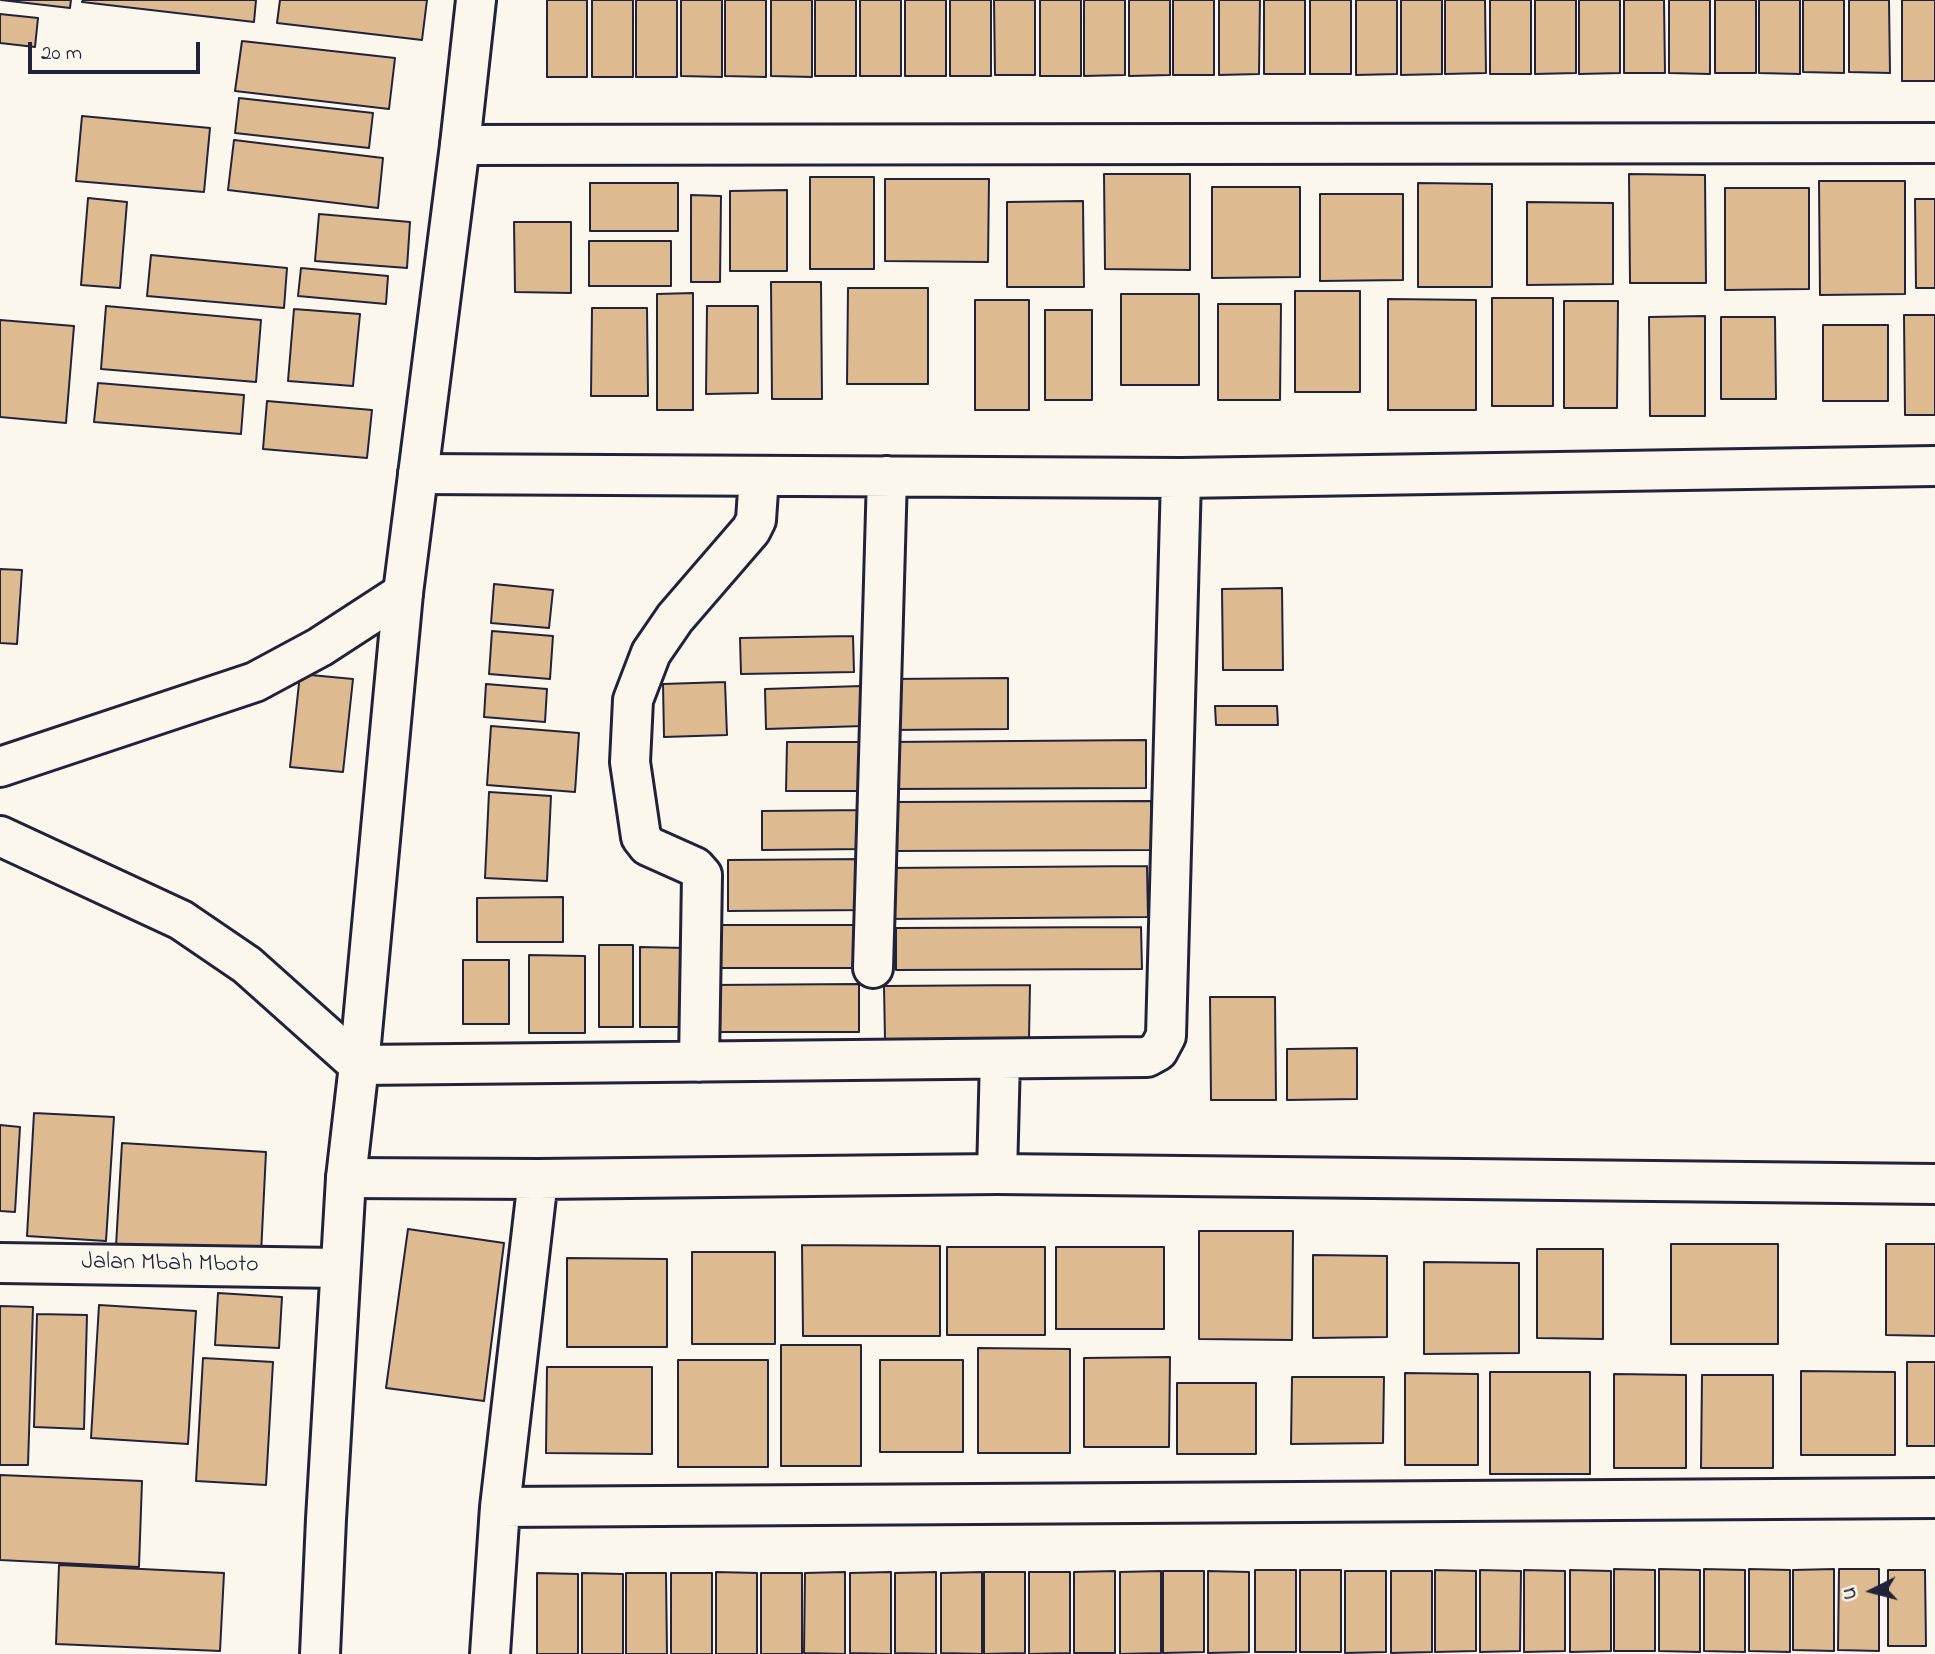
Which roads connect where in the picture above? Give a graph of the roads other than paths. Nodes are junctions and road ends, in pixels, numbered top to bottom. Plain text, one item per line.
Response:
1 (476, 0) edge
2 (1935, 143) edge
3 (460, 145) junction
4 (1935, 466) edge
5 (418, 474) junction
6 (759, 476) junction
7 (887, 477) junction
8 (1181, 478) junction
9 (404, 593) junction
10 (0, 767) edge
11 (0, 836) edge
12 (873, 968) dead end
13 (1000, 1059) junction
14 (699, 1062) junction
15 (359, 1065) junction
16 (997, 1174) junction
17 (346, 1178) junction
18 (538, 1179) junction
19 (1935, 1184) edge
20 (0, 1262) edge
21 (339, 1268) junction
22 (1935, 1498) edge
23 (499, 1507) junction
24 (320, 1654) edge
25 (490, 1654) edge

1 - 3 street
2 - 3 street
3 - 5 street
4 - 8 street
5 - 6 street
5 - 9 street
6 - 7 street
6 - 14 street
7 - 8 street
7 - 12 street
8 - 13 street
9 - 10 street
9 - 15 street
11 - 15 street
13 - 14 street
13 - 16 street
14 - 15 street
15 - 17 street
16 - 18 street
16 - 19 street
17 - 18 street
17 - 21 street
18 - 23 street
20 - 21 street, Jalan Mbah Mboto
21 - 24 street
22 - 23 street
23 - 25 street

